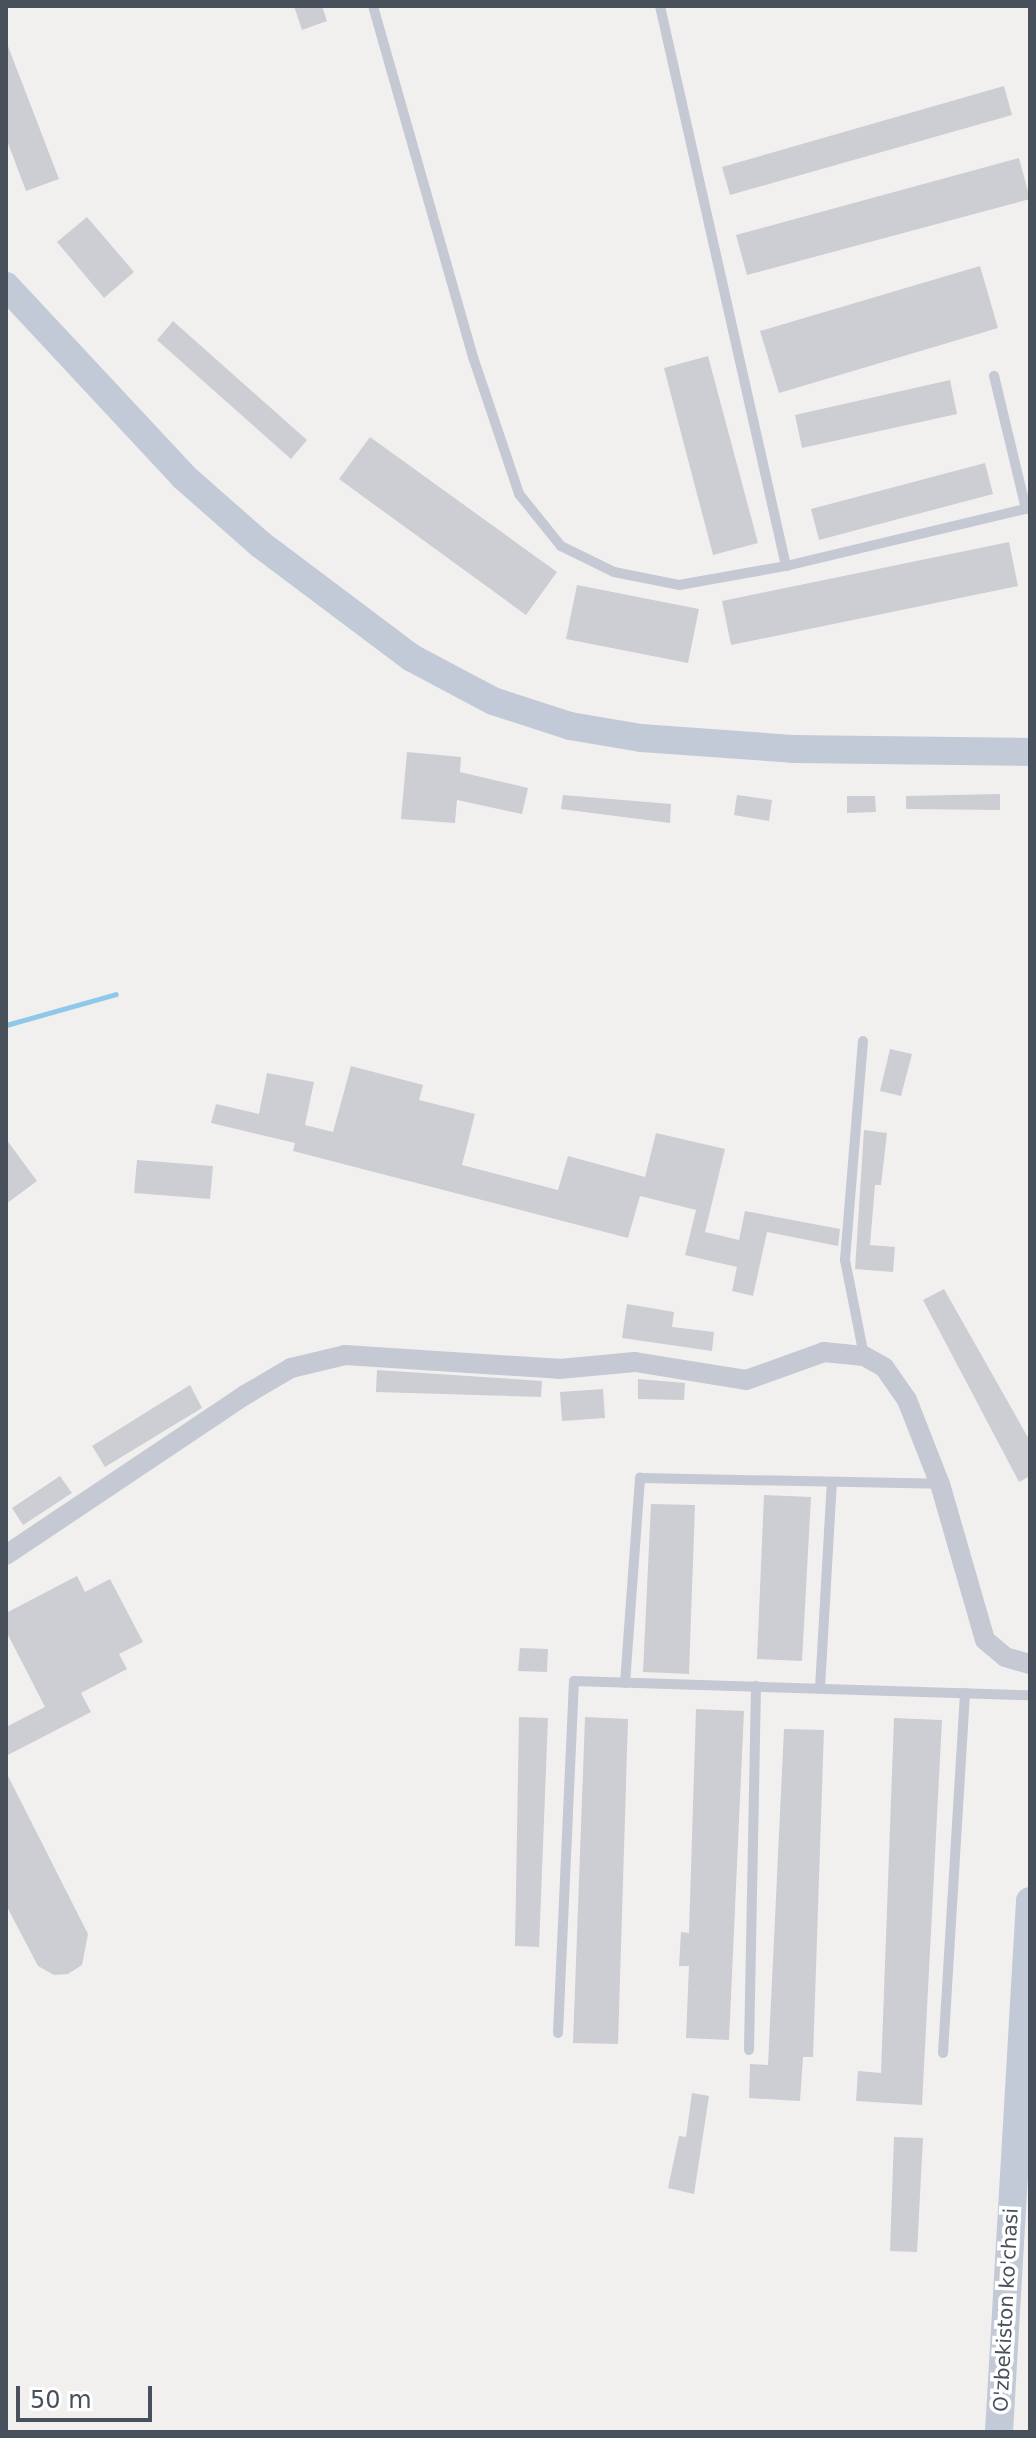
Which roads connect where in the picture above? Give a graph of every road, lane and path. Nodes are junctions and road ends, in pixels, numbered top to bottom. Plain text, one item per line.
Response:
1 (373, 6) edge
2 (660, 6) edge
3 (6, 286) edge
4 (994, 376) dead end
5 (786, 566) junction
6 (1030, 752) edge
7 (863, 1041) dead end
8 (864, 1356) junction
9 (832, 1482) junction
10 (940, 1484) junction
11 (6, 1555) edge
12 (1030, 1664) edge
13 (625, 1683) junction
14 (756, 1686) junction
15 (820, 1688) junction
16 (965, 1693) junction
17 (1030, 1695) edge
18 (1030, 1901) edge
19 (1027, 1985) edge
20 (558, 2033) dead end
21 (749, 2050) dead end
22 (943, 2053) dead end
23 (1022, 2144) edge
24 (999, 2432) edge

1 - 5 lane
2 - 5 lane
3 - 6 main road
4 - 5 lane
7 - 8 lane
8 - 10 street
8 - 11 street
9 - 10 lane
9 - 13 lane
9 - 15 lane
10 - 12 street
13 - 14 lane
13 - 20 lane
14 - 15 lane
14 - 21 lane
15 - 16 lane
16 - 17 lane
16 - 22 lane
18 - 19 main road, O'zbekiston ko'chasi
19 - 23 main road, O'zbekiston ko'chasi
23 - 24 main road, O'zbekiston ko'chasi

